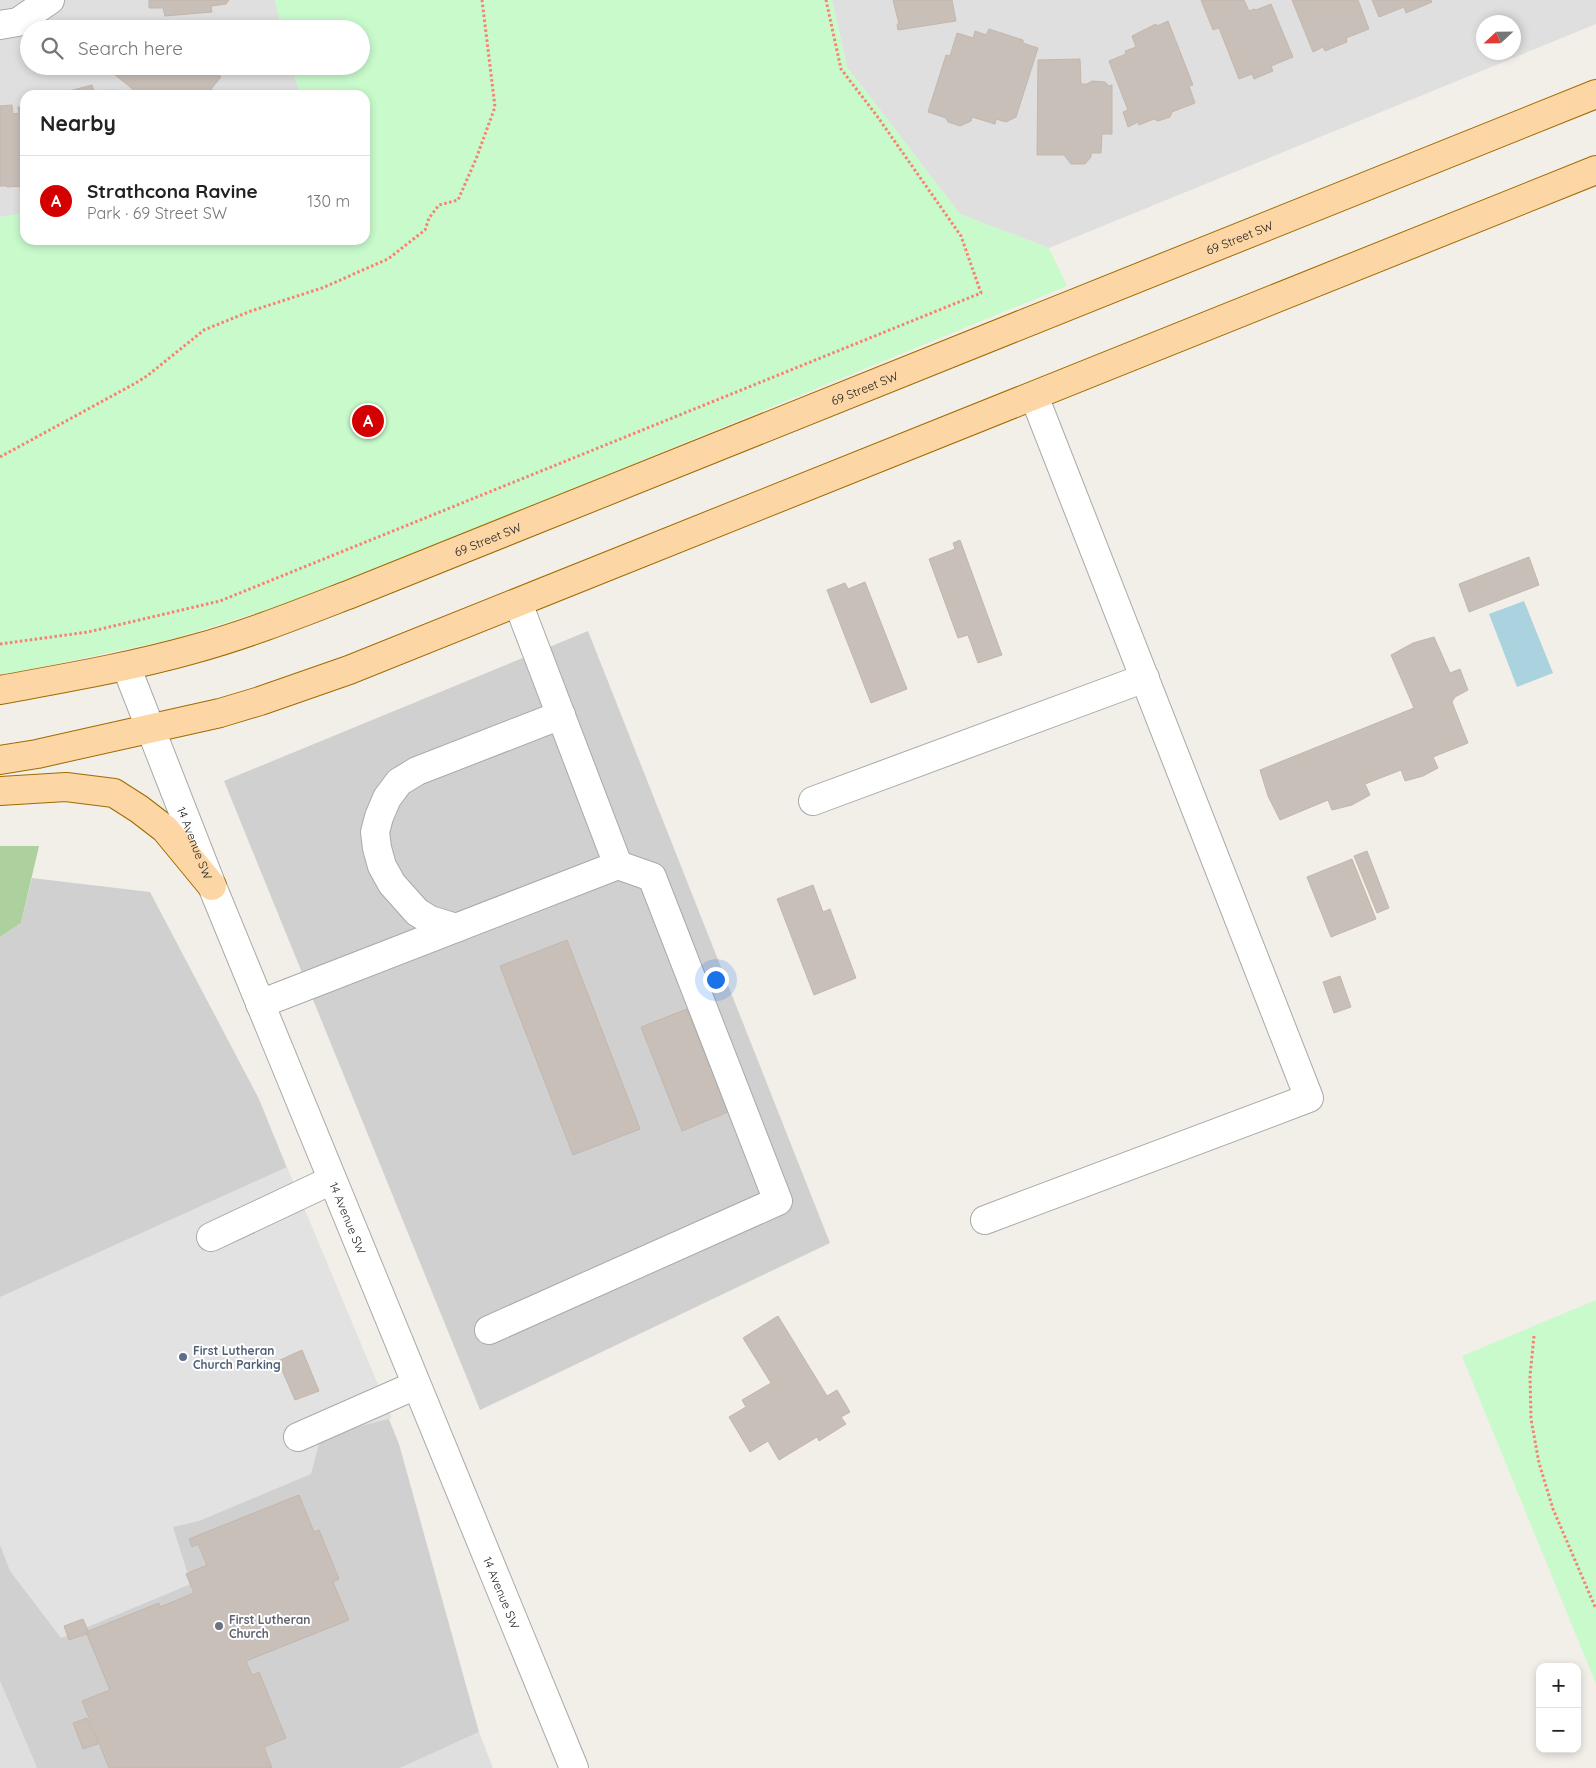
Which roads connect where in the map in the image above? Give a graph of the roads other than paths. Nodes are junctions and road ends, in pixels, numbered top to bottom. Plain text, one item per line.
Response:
1 (50, 0) edge
2 (21, 20) edge
3 (20, 21) edge
4 (0, 26) edge
5 (1596, 94) edge
6 (1596, 170) edge
7 (1034, 396) junction
8 (518, 603) junction
9 (126, 666) junction
10 (1145, 678) junction
11 (0, 690) edge
12 (561, 715) junction
13 (151, 729) junction
14 (0, 760) edge
15 (0, 791) edge
16 (812, 802) dead end
17 (618, 865) junction
18 (212, 886) junction
19 (456, 928) junction
20 (260, 1004) junction
21 (332, 1180) junction
22 (985, 1220) dead end
23 (211, 1237) dead end
24 (489, 1330) dead end
25 (416, 1385) junction
26 (298, 1437) dead end
27 (574, 1768) edge

1 - 2 street
3 - 4 street
5 - 9 main road, 69 Street SW
6 - 7 main road
7 - 8 main road
7 - 10 street
8 - 12 street
8 - 13 main road
9 - 11 main road, 69 Street SW
9 - 13 street, 14 Avenue SW
10 - 16 street
10 - 22 street
12 - 17 street
12 - 19 street
13 - 14 main road
13 - 18 street, 14 Avenue SW
15 - 18 main road
17 - 19 street
17 - 24 street
18 - 20 street, 14 Avenue SW
19 - 20 street
20 - 21 street, 14 Avenue SW
21 - 23 street
21 - 25 street, 14 Avenue SW
25 - 26 street
25 - 27 street, 14 Avenue SW

